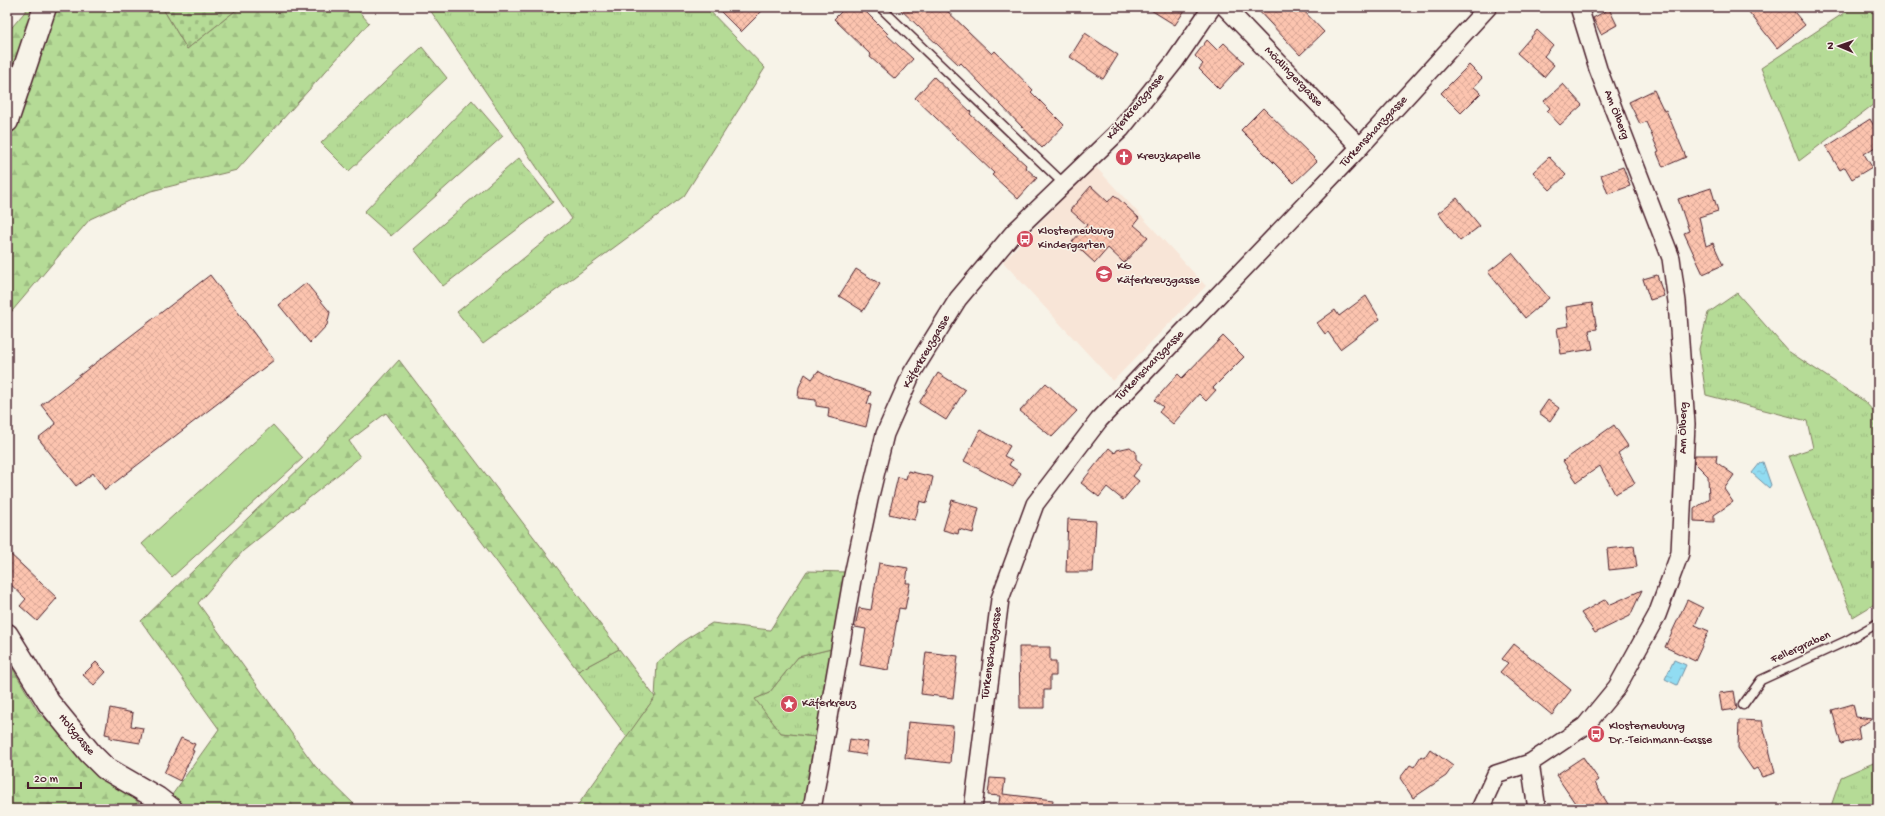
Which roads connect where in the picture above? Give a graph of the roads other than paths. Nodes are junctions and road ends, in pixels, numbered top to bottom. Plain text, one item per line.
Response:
1 (45, 7) edge
2 (880, 7) edge
3 (1212, 7) edge
4 (1225, 7) edge
5 (1488, 7) edge
6 (1579, 7) edge
7 (7, 121) edge
8 (1360, 147) junction
9 (1064, 184) junction
10 (1878, 623) edge
11 (7, 635) edge
12 (1744, 705) dead end
13 (1530, 763) junction
14 (171, 809) edge
15 (812, 809) edge
16 (973, 809) edge
17 (1480, 809) edge
18 (1537, 809) edge

1 - 7 street
2 - 9 lane
3 - 9 street, Käferkreuzgasse
4 - 8 street, Mödlingergasse
5 - 8 street, Türkenschanzgasse
6 - 13 street, Am Ölberg
8 - 16 street, Türkenschanzgasse
9 - 15 street, Käferkreuzgasse
10 - 12 lane, Fellergraben
11 - 14 street, Holzgasse
13 - 17 street, Am Ölberg
13 - 18 street

